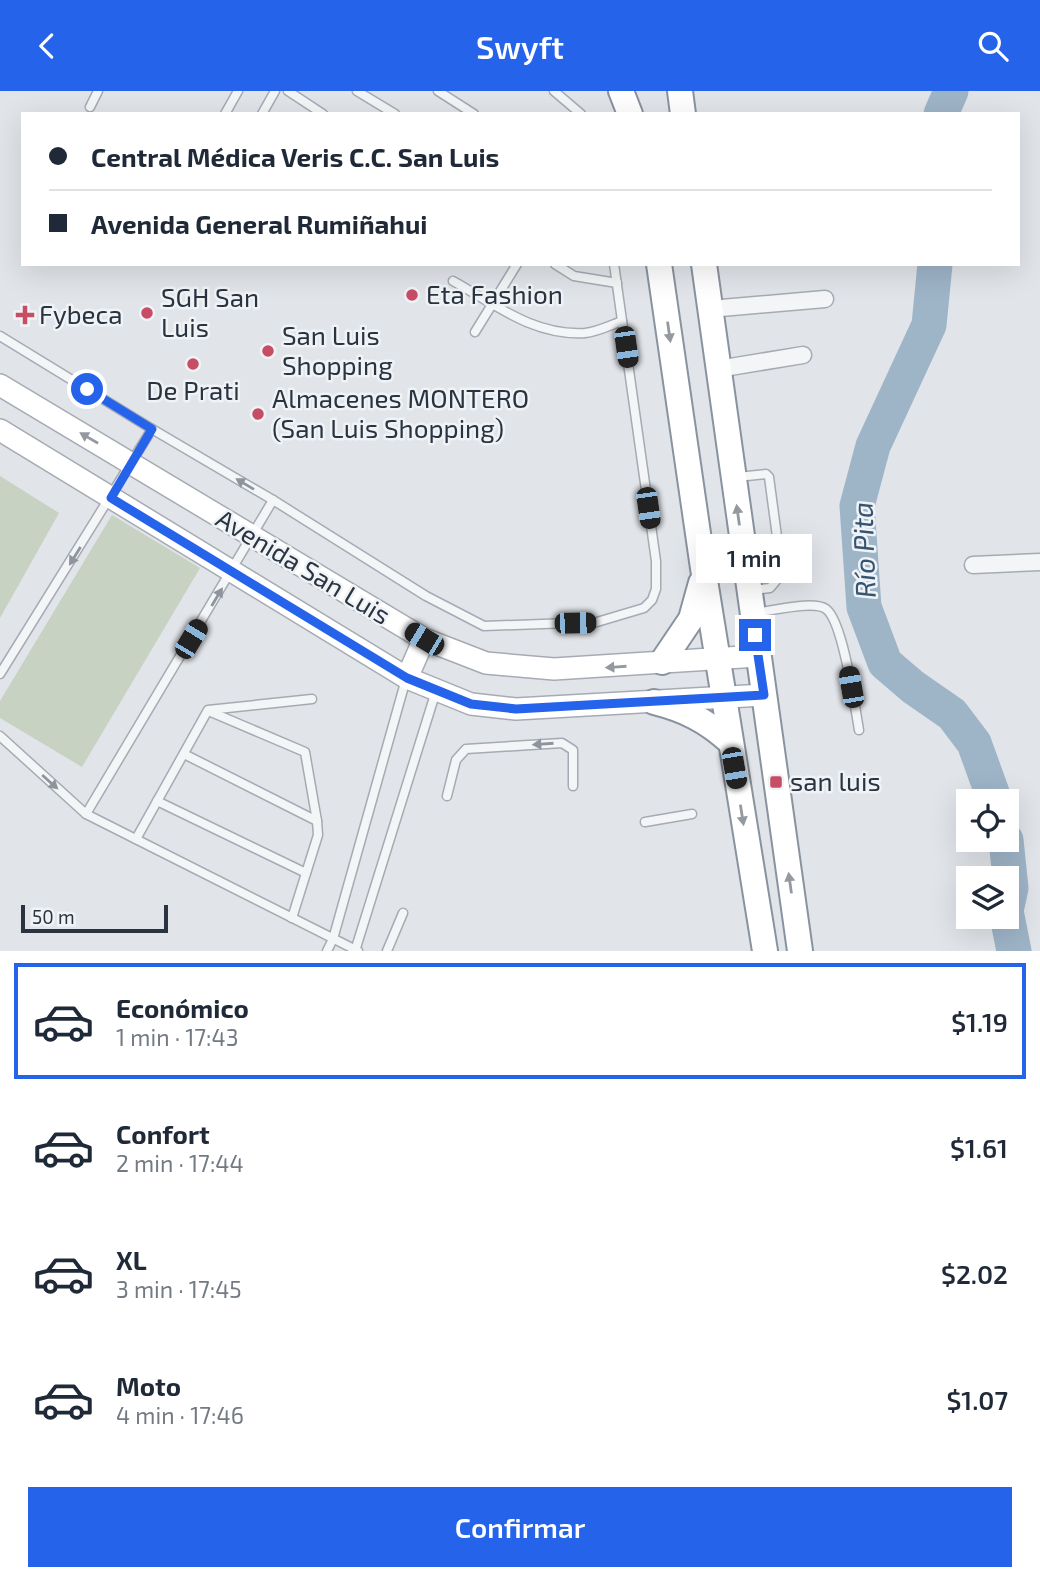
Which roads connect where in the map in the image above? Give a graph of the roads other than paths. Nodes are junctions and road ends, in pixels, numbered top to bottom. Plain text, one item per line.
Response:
1 (98, 91) edge
2 (239, 91) edge
3 (275, 91) edge
4 (288, 91) edge
5 (357, 91) edge
6 (438, 91) edge
7 (554, 91) edge
8 (621, 91) edge
9 (680, 91) edge
10 (90, 107) dead end
11 (226, 112) edge
12 (263, 112) edge
13 (320, 112) edge
14 (392, 112) edge
15 (471, 112) edge
16 (579, 112) edge
17 (629, 112) edge
18 (683, 112) edge
19 (516, 266) edge
20 (558, 266) edge
21 (614, 266) edge
22 (659, 266) edge
23 (704, 266) edge
24 (453, 281) dead end
25 (617, 283) junction
26 (825, 299) dead end
27 (492, 303) junction
28 (710, 309) junction
29 (622, 321) junction
30 (475, 332) dead end
31 (0, 337) edge
32 (803, 355) dead end
33 (718, 369) junction
34 (0, 386) edge
35 (152, 429) junction
36 (0, 430) edge
37 (132, 463) junction
38 (733, 477) junction
39 (111, 498) junction
40 (274, 500) junction
41 (252, 537) junction
42 (1040, 562) edge
43 (973, 565) dead end
44 (703, 568) junction
45 (231, 573) junction
46 (750, 602) junction
47 (424, 639) junction
48 (758, 656) junction
49 (717, 658) junction
50 (662, 662) junction
51 (0, 674) edge
52 (407, 678) junction
53 (436, 691) junction
54 (764, 695) junction
55 (312, 699) dead end
56 (723, 699) junction
57 (654, 702) junction
58 (208, 711) junction
59 (859, 730) dead end
60 (0, 736) edge
61 (730, 742) junction
62 (184, 754) junction
63 (573, 786) dead end
64 (447, 796) dead end
65 (158, 801) junction
66 (86, 814) junction
67 (692, 814) dead end
68 (317, 821) junction
69 (645, 822) dead end
70 (136, 839) junction
71 (306, 873) junction
72 (403, 913) dead end
73 (292, 918) junction
74 (333, 939) junction
75 (327, 951) edge
76 (356, 951) edge
77 (387, 951) edge
78 (765, 951) edge
79 (800, 951) edge

1 - 10 lane
2 - 11 lane
3 - 12 lane
4 - 13 lane
5 - 14 lane
6 - 15 lane
7 - 16 lane
8 - 17 highway
9 - 18 highway
19 - 27 lane
20 - 25 lane
21 - 25 lane
22 -> 44 highway
23 - 28 highway
24 - 27 lane
25 - 29 lane
26 - 28 street
27 - 29 lane
27 - 30 lane
28 - 33 highway
29 - 40 lane
31 - 35 lane
32 - 33 street
33 - 38 highway
37 -> 34 main road, Avenida San Luis
35 - 37 lane
40 -> 35 lane
36 - 39 main road, Avenida San Luis
37 - 39 lane
37 - 41 main road, Avenida San Luis
46 -> 38 highway
38 - 46 lane
39 - 45 main road, Avenida San Luis
39 -> 51 lane
40 - 41 lane
41 - 45 lane
41 - 47 main road, Avenida San Luis
42 - 43 street
44 - 49 highway
44 - 50 highway
45 - 52 main road, Avenida San Luis
66 -> 45 lane
46 - 48 highway
46 - 59 lane
50 -> 47 main road, Avenida San Luis
47 - 52 main road
48 - 49 main road, Avenida San Luis
48 - 54 highway
49 - 50 main road, Avenida San Luis
49 - 56 highway
52 - 53 main road, Avenida San Luis
52 - 74 lane
53 - 57 main road, Avenida San Luis
53 - 76 lane
54 - 56 main road, Avenida San Luis
79 -> 54 highway
55 - 58 lane
56 - 57 main road, Avenida San Luis
56 - 61 highway
57 - 61 highway
58 - 62 lane
58 - 68 lane
60 -> 66 lane
61 -> 78 highway
62 - 65 lane
62 - 68 lane
63 -> 64 lane
65 - 70 lane
65 - 71 lane
66 - 70 lane
67 - 69 lane
68 - 71 lane
70 - 73 lane
71 - 73 lane
72 - 77 lane
73 - 74 lane
74 - 75 lane
74 - 76 lane

